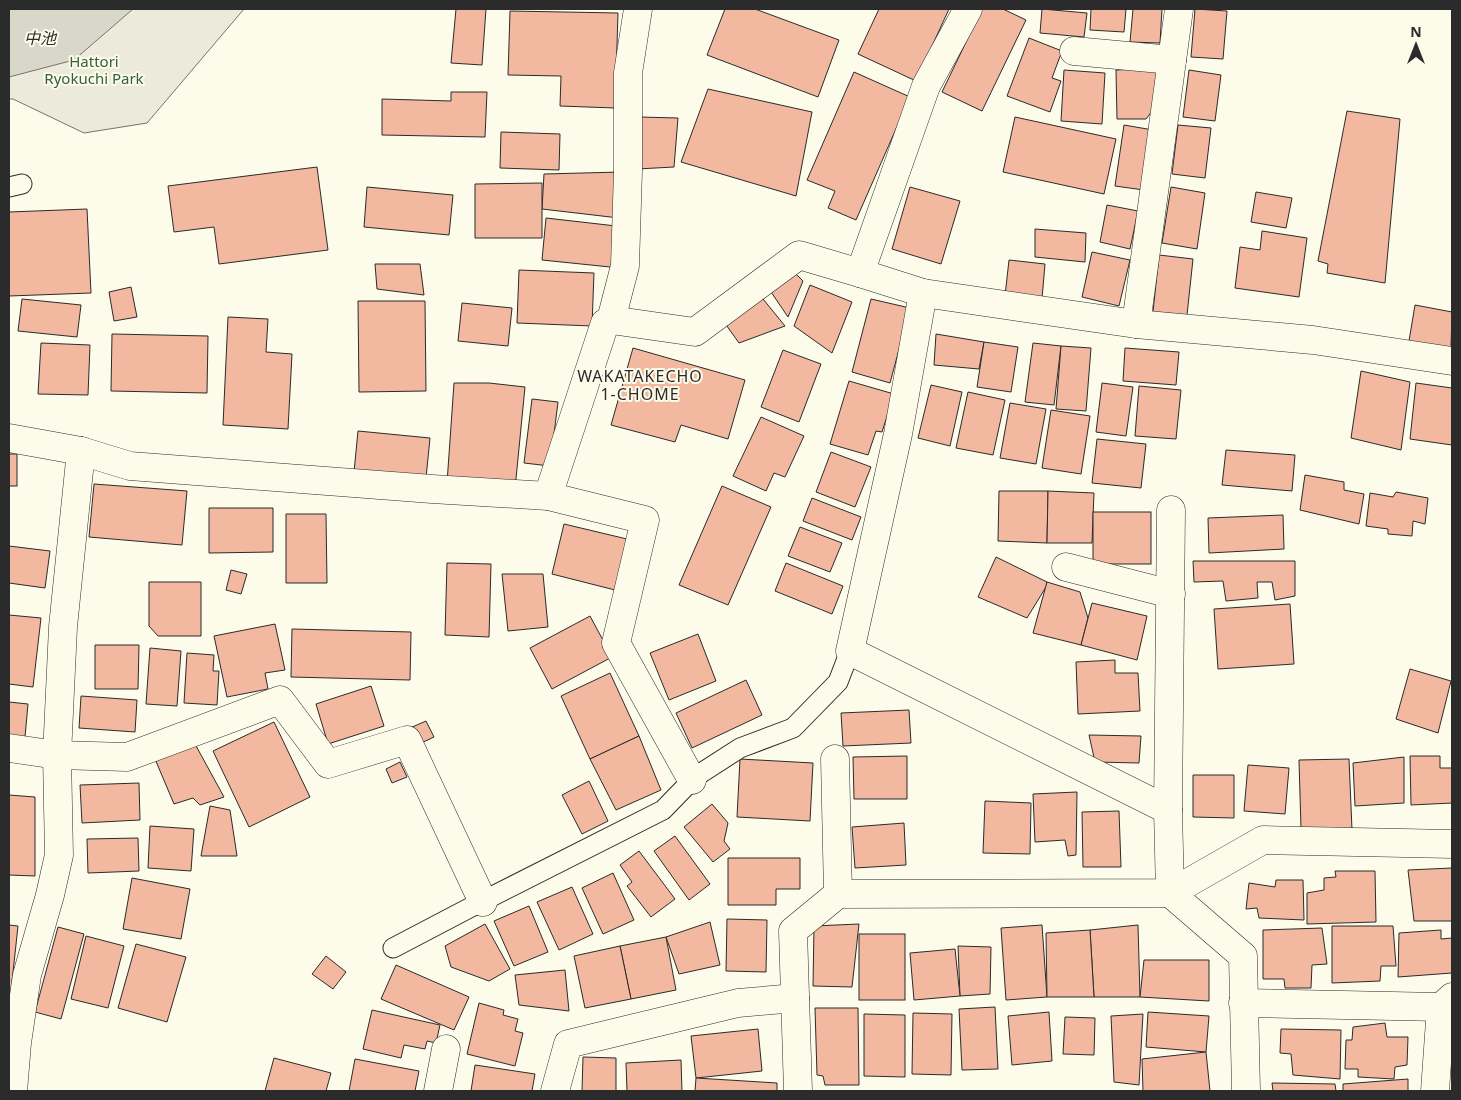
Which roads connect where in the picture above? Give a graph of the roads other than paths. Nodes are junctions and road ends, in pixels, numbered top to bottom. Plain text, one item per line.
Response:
1 (638, 9) edge
2 (968, 9) edge
3 (1179, 9) edge
4 (1074, 51) dead end
5 (1172, 60) junction
6 (860, 273) junction
7 (923, 293) junction
8 (611, 320) junction
9 (1136, 324) junction
10 (1452, 361) edge
11 (9, 438) edge
12 (81, 451) junction
13 (548, 496) junction
14 (1171, 510) dead end
15 (1066, 567) dead end
16 (1171, 594) junction
17 (850, 651) junction
18 (9, 748) edge
19 (57, 754) junction
20 (835, 759) dead end
21 (692, 780) junction
22 (1168, 810) junction
23 (1452, 844) edge
24 (1170, 893) junction
25 (838, 894) junction
26 (482, 902) junction
27 (394, 948) dead end
28 (795, 998) junction
29 (1447, 1002) edge
30 (1243, 1003) junction
31 (13, 1042) edge
32 (446, 1050) dead end
33 (13, 1091) edge
34 (438, 1091) edge
35 (555, 1091) edge
36 (798, 1091) edge
37 (1246, 1091) edge
38 (1435, 1091) edge

1 - 8 street
2 - 6 street
3 - 5 street
4 - 5 street
5 - 9 street
6 - 7 street
6 - 8 street
7 - 9 street
7 - 17 street
8 - 13 street
9 - 10 street
11 - 12 street
12 - 13 street
12 - 19 street
13 - 21 street
14 - 16 street
15 - 16 street
16 - 22 street
17 - 21 lane
17 - 22 street
18 - 19 street
19 - 26 street
19 - 31 street
20 - 25 street
21 - 26 lane
22 - 24 street
23 - 24 street
24 - 25 street
24 - 30 street
25 - 28 street
26 - 27 lane
28 - 35 street
28 - 36 street
29 - 30 street
29 - 38 street
30 - 37 street
31 - 33 street
32 - 34 street

